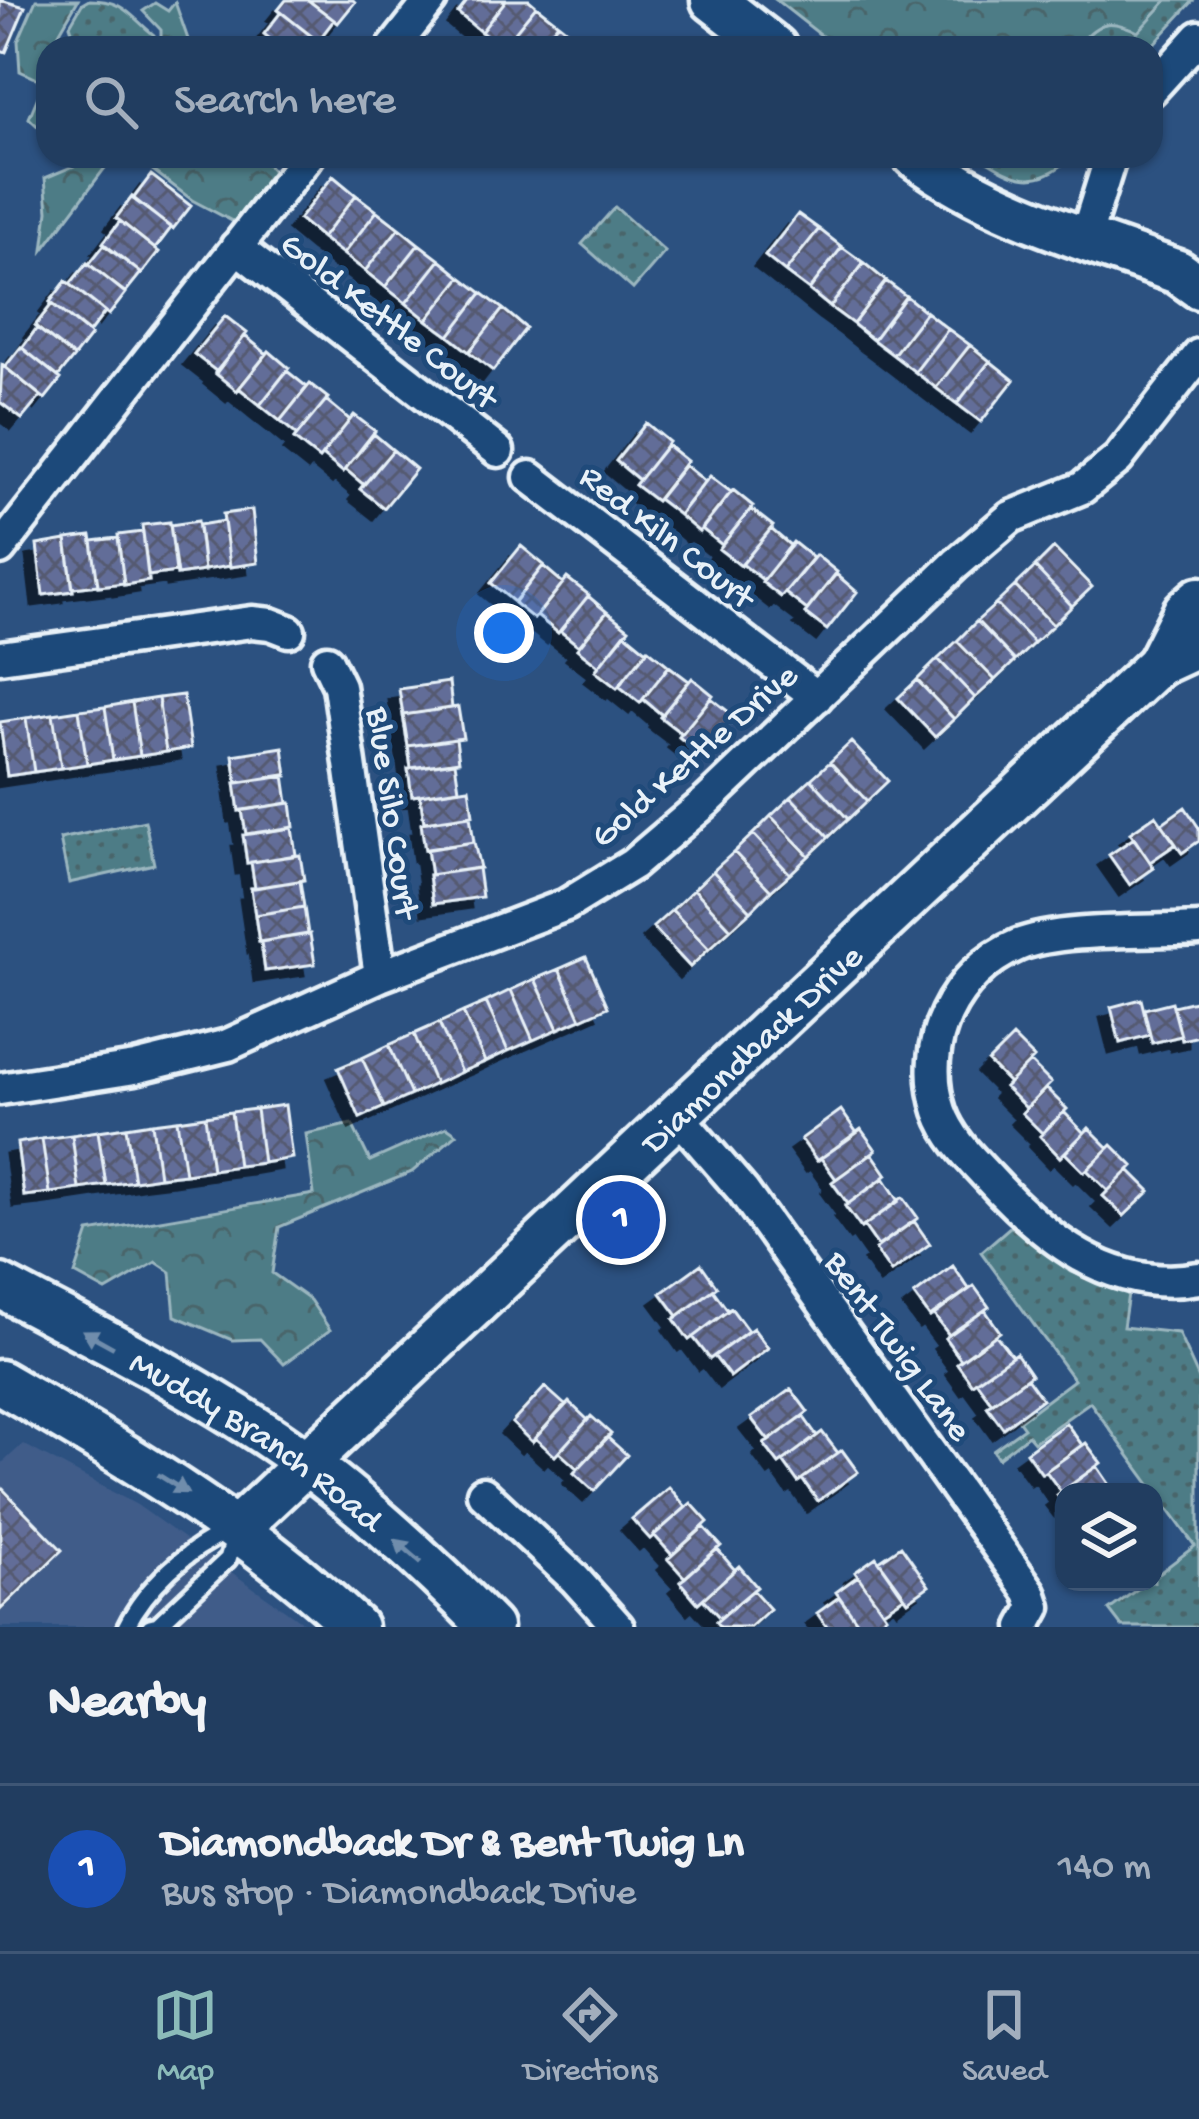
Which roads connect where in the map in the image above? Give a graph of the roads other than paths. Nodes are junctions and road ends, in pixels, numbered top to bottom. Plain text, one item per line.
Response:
1 (431, 0) edge
2 (713, 0) edge
3 (402, 36) edge
4 (760, 36) edge
5 (1199, 37) edge
6 (1163, 77) edge
7 (299, 168) edge
8 (931, 168) edge
9 (1107, 168) edge
10 (1085, 239) junction
11 (236, 247) junction
12 (1199, 286) edge
13 (1199, 355) edge
14 (498, 451) dead end
15 (530, 477) dead end
16 (0, 549) edge
17 (1199, 599) edge
18 (289, 631) dead end
19 (1199, 645) edge
20 (0, 657) edge
21 (327, 661) dead end
22 (1158, 664) junction
23 (817, 697) junction
24 (1199, 928) edge
25 (380, 976) junction
26 (0, 1090) edge
27 (678, 1116) junction
28 (1199, 1278) edge
29 (0, 1286) edge
30 (0, 1382) edge
31 (306, 1463) junction
32 (483, 1493) dead end
33 (238, 1528) junction
34 (126, 1627) edge
35 (150, 1627) edge
36 (355, 1627) edge
37 (490, 1627) edge
38 (618, 1627) edge
39 (1024, 1627) edge

1 - 3 street
2 - 4 street
5 - 6 street
7 - 11 street
8 - 10 street
9 - 10 street
10 - 12 street
11 - 14 street, Gold Kettle Court
11 - 16 street
13 - 23 street, Gold Kettle Drive
15 - 23 street, Red Kiln Court
17 - 22 street, Diamondback Drive
18 - 20 street
19 - 22 street, Diamondback Drive
21 - 25 street, Blue Silo Court
22 - 27 street, Diamondback Drive
23 - 25 street, Gold Kettle Drive
24 - 28 street
25 - 26 street, Gold Kettle Drive
27 - 31 street, Diamondback Drive
27 - 39 street, Bent Twig Lane
31 -> 29 street, Muddy Branch Road
30 -> 33 street
31 - 33 street, Diamondback Drive
37 -> 31 street, Muddy Branch Road
32 - 38 street
33 - 34 lane
33 - 35 lane
33 - 36 street

